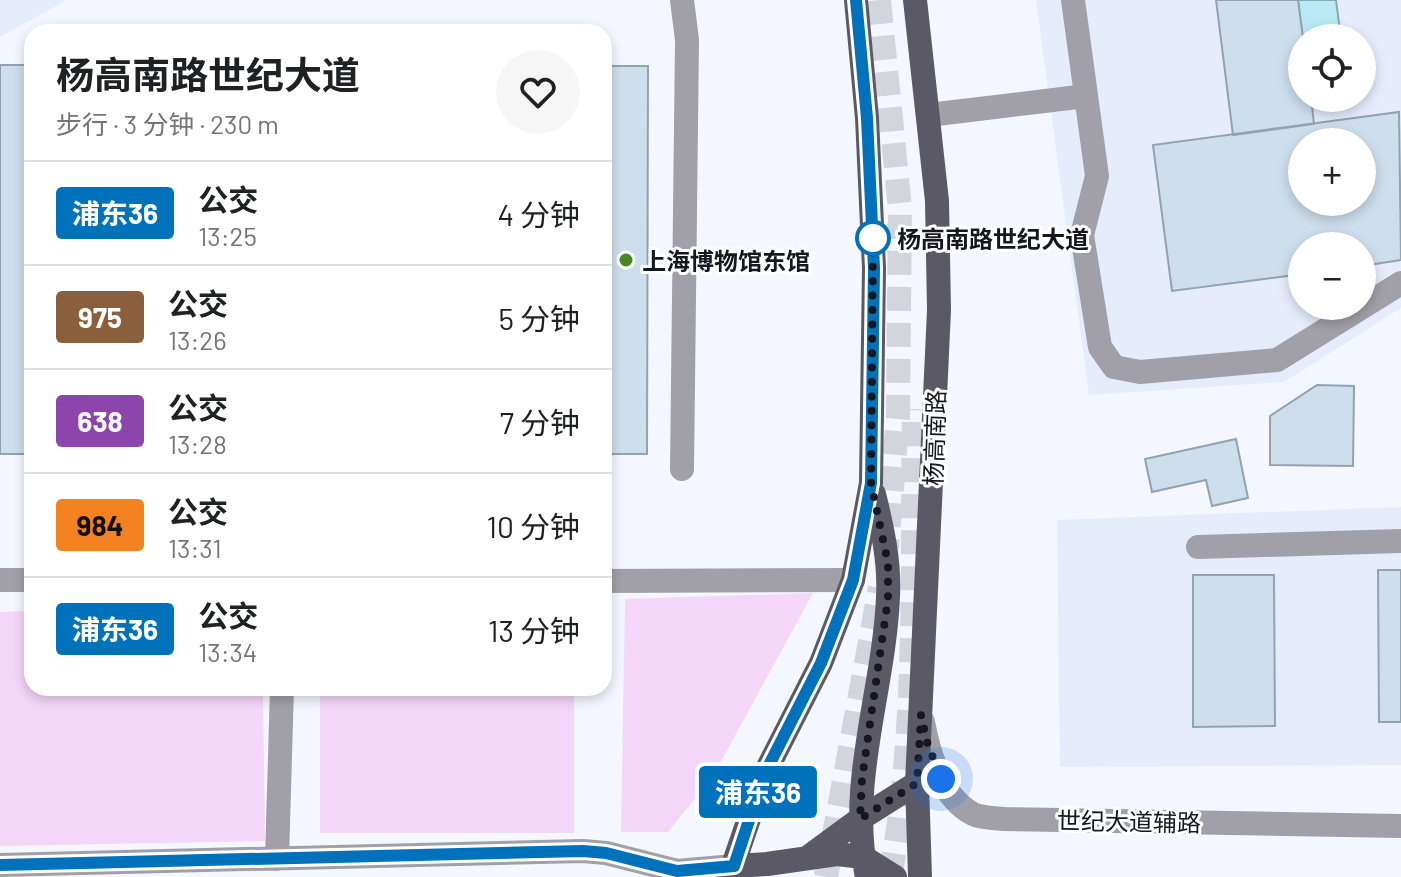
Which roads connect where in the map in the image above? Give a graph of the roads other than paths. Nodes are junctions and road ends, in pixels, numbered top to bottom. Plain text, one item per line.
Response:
1 (682, 0) edge
2 (856, 0) edge
3 (915, 0) edge
4 (1073, 0) edge
5 (1086, 96) junction
6 (929, 115) junction
7 (1401, 283) edge
8 (682, 469) dead end
9 (871, 483) junction
10 (1401, 541) edge
11 (1198, 547) dead end
12 (0, 580) edge
13 (24, 580) edge
14 (853, 580) junction
15 (612, 581) edge
16 (282, 696) edge
17 (921, 715) junction
18 (917, 783) junction
19 (860, 819) junction
20 (1401, 826) edge
21 (277, 859) junction
22 (805, 859) junction
23 (0, 865) edge
24 (865, 867) edge
25 (731, 871) edge
26 (788, 877) edge
27 (895, 877) edge
28 (920, 877) edge

1 - 8 street
2 - 9 main road
3 - 6 main road, 杨高南路
4 - 5 street
5 - 6 street
5 - 7 street
6 - 17 main road, 杨高南路
9 - 14 main road
9 - 19 main road
10 - 11 street
12 - 13 street
14 - 15 street
14 - 25 main road
16 - 21 street
17 - 18 main road, 杨高南路
17 - 20 street, 世纪大道辅路
18 - 19 main road
18 - 28 main road, 杨高南路
19 - 22 main road
19 - 24 main road
21 - 23 street
21 - 25 street
22 - 24 main road
22 - 25 main road
22 - 26 main road
24 - 27 main road

